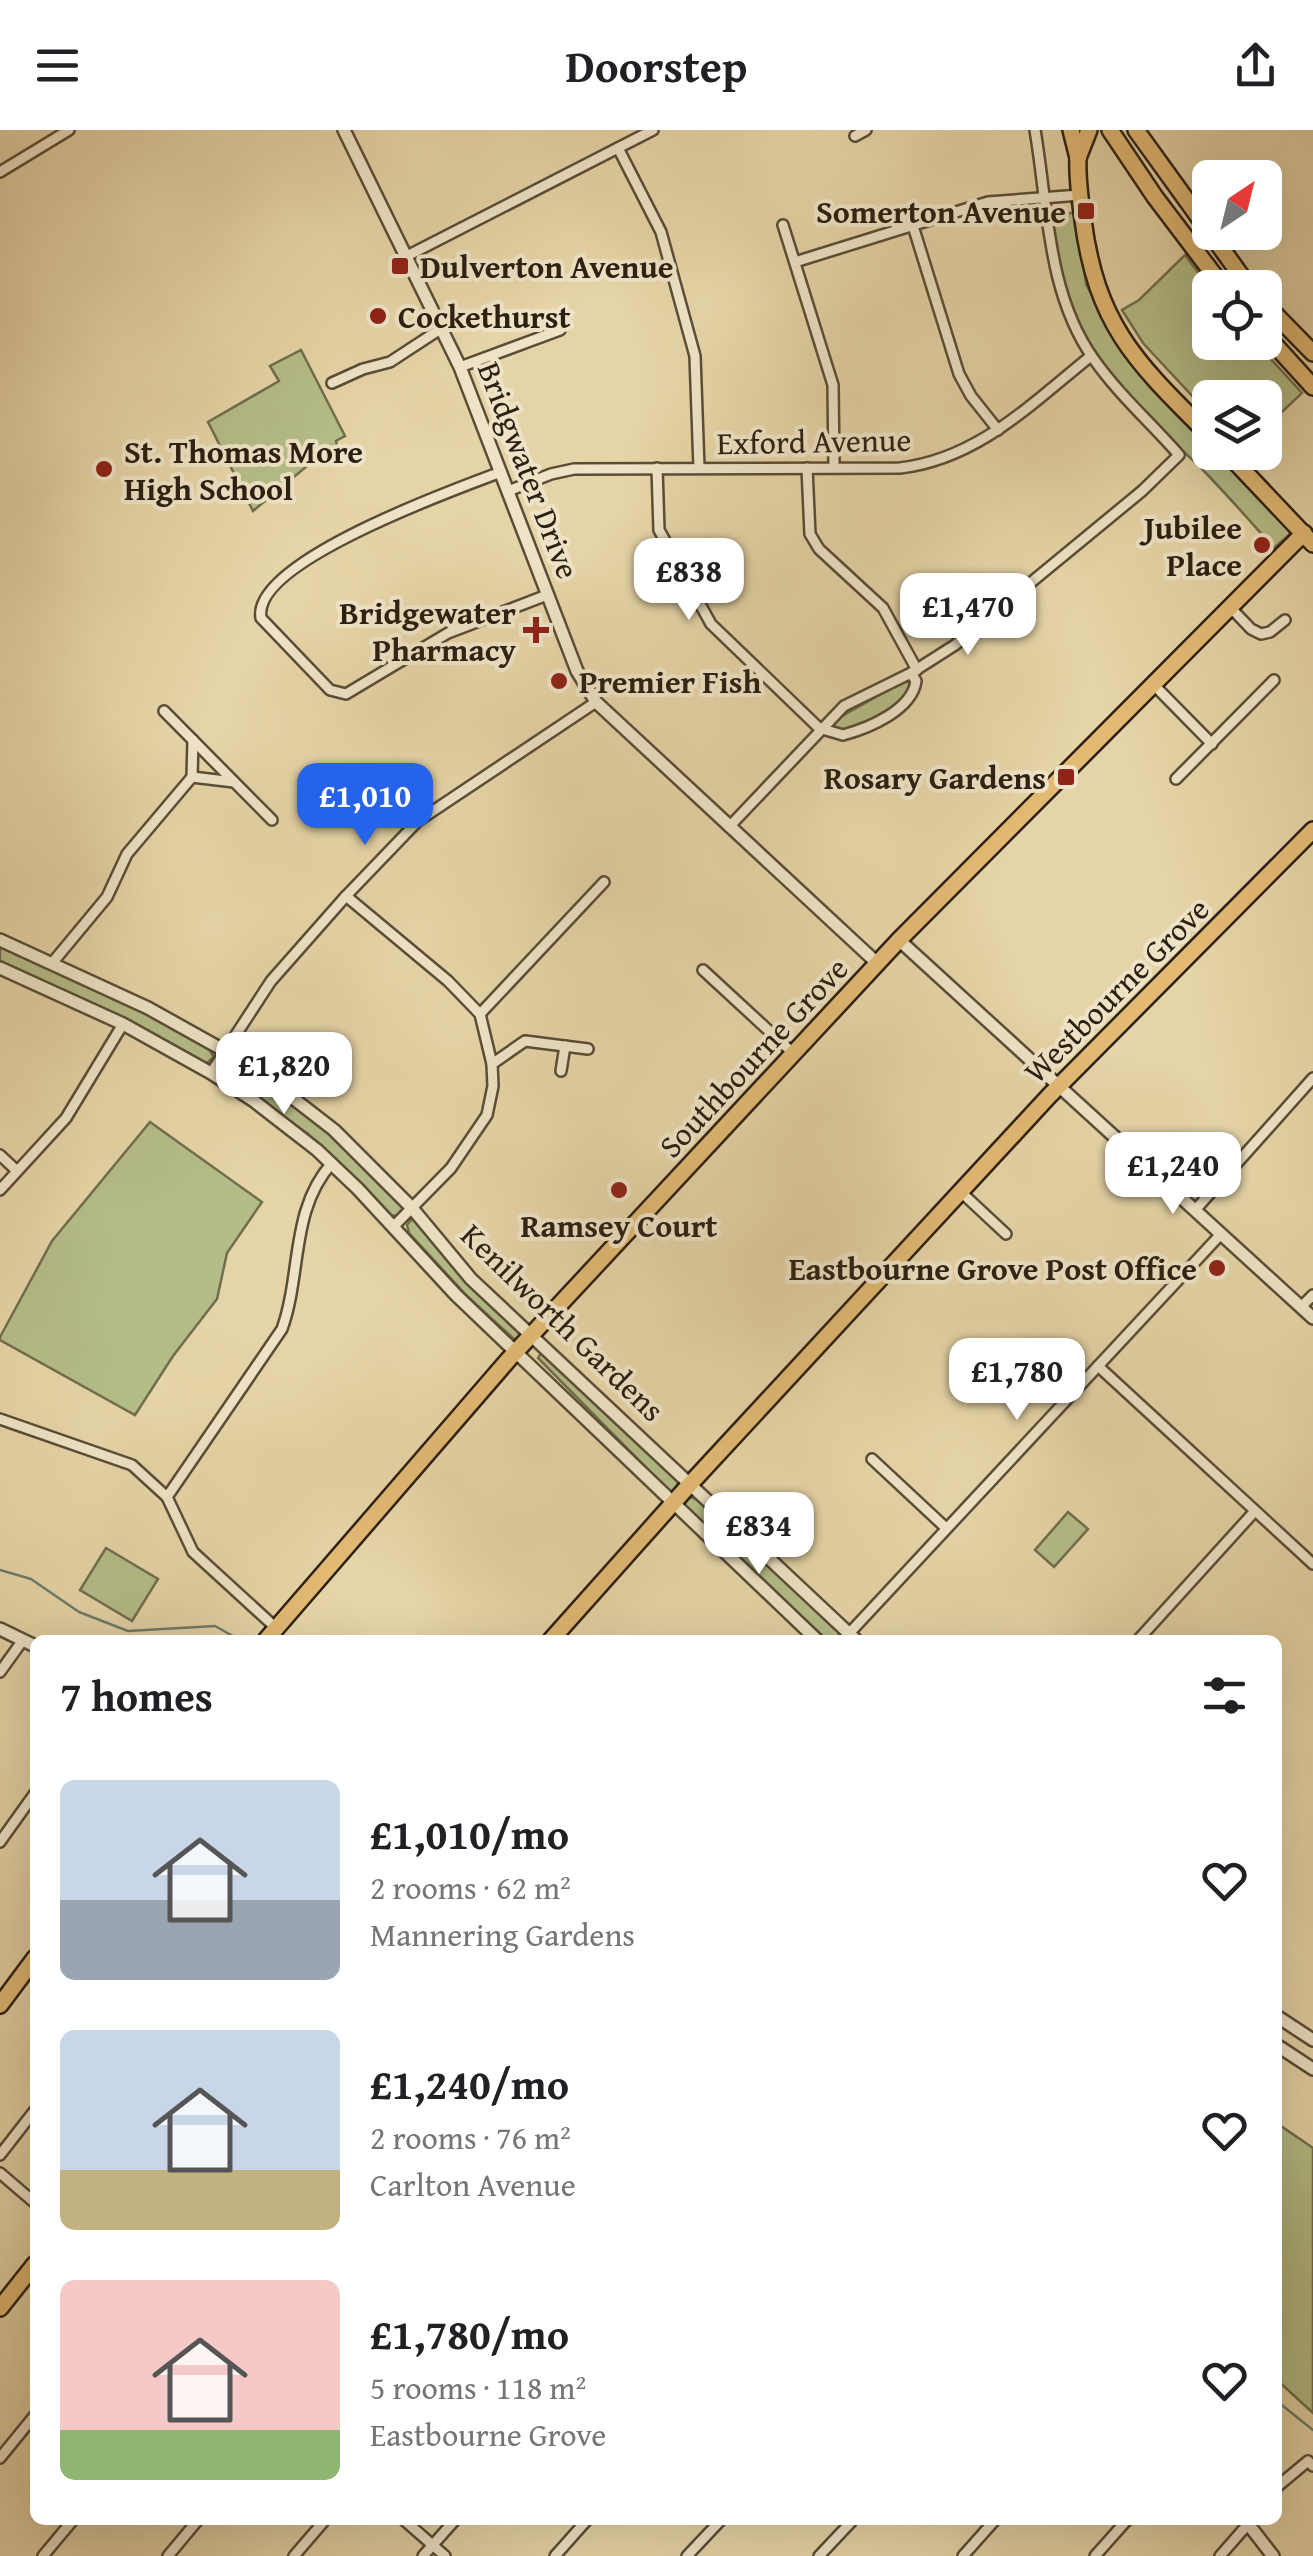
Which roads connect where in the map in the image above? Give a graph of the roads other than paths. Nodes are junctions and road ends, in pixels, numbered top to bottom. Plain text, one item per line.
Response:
1 (70, 130) edge
2 (344, 130) edge
3 (653, 130) edge
4 (866, 130) edge
5 (1035, 130) edge
6 (1071, 130) edge
7 (1089, 130) edge
8 (1110, 130) edge
9 (1136, 130) edge
10 (56, 133) edge
11 (855, 136) dead end
12 (618, 148) junction
13 (1078, 158) junction
14 (0, 172) edge
15 (1080, 195) junction
16 (1047, 198) junction
17 (783, 225) dead end
18 (913, 226) junction
19 (408, 256) junction
20 (795, 262) junction
21 (1210, 270) edge
22 (1237, 270) edge
23 (1282, 321) edge
24 (442, 328) junction
25 (560, 330) dead end
26 (1282, 353) edge
27 (1313, 353) edge
28 (1091, 356) junction
29 (460, 366) junction
30 (332, 383) dead end
31 (1313, 387) edge
32 (1192, 417) edge
33 (998, 430) junction
34 (834, 467) junction
35 (657, 468) junction
36 (699, 468) junction
37 (807, 468) junction
38 (1243, 470) edge
39 (501, 472) junction
40 (508, 491) junction
41 (1308, 539) edge
42 (547, 595) junction
43 (1230, 606) junction
44 (1285, 620) dead end
45 (914, 672) junction
46 (1274, 680) dead end
47 (1153, 684) junction
48 (596, 702) junction
49 (164, 712) dead end
50 (820, 728) junction
51 (193, 740) junction
52 (1212, 744) junction
53 (192, 777) junction
54 (1176, 779) dead end
55 (234, 782) junction
56 (272, 820) dead end
57 (729, 828) junction
58 (1313, 830) edge
59 (604, 882) dead end
60 (346, 896) junction
61 (0, 940) edge
62 (899, 940) junction
63 (53, 962) junction
64 (877, 963) junction
65 (0, 968) edge
66 (703, 970) dead end
67 (480, 1014) junction
68 (123, 1024) junction
69 (564, 1046) junction
70 (588, 1049) dead end
71 (225, 1051) junction
72 (794, 1054) junction
73 (492, 1064) junction
74 (561, 1071) dead end
75 (211, 1073) junction
76 (1313, 1078) edge
77 (1059, 1088) junction
78 (0, 1156) edge
79 (332, 1162) junction
80 (16, 1170) junction
81 (0, 1190) edge
82 (961, 1192) junction
83 (412, 1208) junction
84 (1196, 1209) junction
85 (394, 1226) junction
86 (1006, 1234) dead end
87 (1221, 1234) junction
88 (1313, 1295) edge
89 (1302, 1307) junction
90 (1313, 1318) edge
91 (531, 1336) junction
92 (518, 1350) junction
93 (1098, 1366) junction
94 (582, 1415) junction
95 (0, 1419) edge
96 (637, 1432) junction
97 (872, 1459) dead end
98 (691, 1483) junction
99 (168, 1498) junction
100 (676, 1501) junction
101 (1255, 1512) junction
102 (946, 1528) junction
103 (1313, 1564) edge
104 (0, 1629) edge
105 (271, 1634) edge
106 (555, 1635) edge
107 (812, 1635) edge
108 (846, 1635) edge
109 (852, 1635) edge
110 (1143, 1635) edge
111 (29, 1643) edge
112 (0, 1672) edge
113 (30, 1801) edge
114 (0, 1842) edge
115 (30, 1965) edge
116 (0, 2006) edge
117 (1282, 2020) edge
118 (1313, 2040) edge
119 (1282, 2049) edge
120 (1313, 2069) edge
121 (30, 2116) edge
122 (0, 2154) edge
123 (0, 2173) edge
124 (30, 2199) edge
125 (30, 2270) edge
126 (0, 2308) edge
127 (30, 2421) edge
128 (0, 2458) edge
129 (1313, 2466) edge
130 (1282, 2483) edge
131 (69, 2525) edge
132 (194, 2525) edge
133 (321, 2525) edge
134 (410, 2525) edge
135 (451, 2525) edge
136 (583, 2525) edge
137 (716, 2525) edge
138 (847, 2525) edge
139 (990, 2525) edge
140 (1123, 2525) edge
141 (1245, 2525) edge
142 (1249, 2525) edge
143 (433, 2545) junction
144 (43, 2556) edge
145 (168, 2556) edge
146 (294, 2556) edge
147 (423, 2556) edge
148 (445, 2556) edge
149 (555, 2556) edge
150 (688, 2556) edge
151 (819, 2556) edge
152 (963, 2556) edge
153 (1095, 2556) edge
154 (1220, 2556) edge
155 (1273, 2556) edge

1 - 10 street
2 - 19 street, Bridgwater Drive
3 - 12 street
4 - 11 street
5 - 16 street
6 - 13 main road
7 - 13 main road
8 - 21 main road
9 - 22 main road
10 - 14 street
12 - 19 street
12 - 36 street
13 - 15 main road
15 - 16 street
15 - 32 main road
16 - 18 street
16 - 28 street
17 - 20 street
18 - 20 street
18 - 33 street
19 - 24 street, Bridgwater Drive
20 - 34 street
23 - 27 main road
24 - 29 street, Bridgwater Drive
24 - 30 street
25 - 29 street
26 - 31 main road
28 - 33 street, Exford Avenue
28 - 45 street
29 - 39 street, Bridgwater Drive
33 - 34 street, Exford Avenue
34 - 37 street, Exford Avenue
35 - 36 street, Exford Avenue
35 - 40 street, Exford Avenue
35 - 50 street
36 - 37 street, Exford Avenue
37 - 45 street
38 - 41 main road
39 - 40 street, Bridgwater Drive
39 - 42 street
40 - 42 street, Bridgwater Drive
41 - 43 main road, Southbourne Grove
42 - 48 street, Bridgwater Drive
43 - 44 street
43 - 47 main road, Southbourne Grove
45 - 50 street
45 - 50 street
46 - 52 street
47 - 52 street
47 - 62 main road, Southbourne Grove
48 - 57 street, Bridgwater Drive
48 - 60 street
49 - 51 street
50 - 57 street
51 - 53 street
51 - 55 street
52 - 54 street
53 - 55 street
53 - 63 street
55 - 56 street
57 - 64 street, Bridgwater Drive
58 - 77 main road, Westbourne Grove
59 - 67 street
60 - 67 street
60 - 71 street
61 - 63 street, Kenilworth Gardens
62 - 64 main road, Southbourne Grove
62 - 77 street
63 - 71 street, Kenilworth Gardens
64 - 72 main road, Southbourne Grove
65 - 68 street, Kenilworth Gardens
66 - 72 street
67 - 73 street
68 - 75 street, Kenilworth Gardens
68 - 80 street
69 - 70 street
69 - 73 street
69 - 74 street
71 - 75 street
71 - 83 street, Kenilworth Gardens
72 - 91 main road, Southbourne Grove
73 - 83 street
75 - 79 street, Kenilworth Gardens
76 - 84 street
77 - 82 main road, Westbourne Grove
77 - 84 street
78 - 80 street
79 - 85 street, Kenilworth Gardens
79 - 99 street
80 - 81 street
82 - 86 street
82 - 98 main road, Westbourne Grove
83 - 85 street
83 - 91 street, Kenilworth Gardens
84 - 87 street
85 - 92 street, Kenilworth Gardens
87 - 89 street
87 - 93 street
88 - 89 street
89 - 90 street
91 - 92 main road, Southbourne Grove
91 - 94 street
91 - 96 street, Kenilworth Gardens
92 - 94 street, Kenilworth Gardens
92 - 105 main road, Southbourne Grove
93 - 101 street
93 - 102 street
94 - 100 street, Kenilworth Gardens
95 - 99 street
96 - 98 street, Kenilworth Gardens
96 - 100 street
97 - 102 street
98 - 100 main road, Westbourne Grove
98 - 108 street, Kenilworth Gardens
99 - 105 street
100 - 106 main road, Westbourne Grove
100 - 107 street, Kenilworth Gardens
101 - 103 street
101 - 110 street
102 - 109 street
104 - 111 street
111 - 112 street
113 - 114 street
115 - 116 main road
117 - 118 street
119 - 120 street
121 - 122 street
123 - 124 street
125 - 126 main road
127 - 128 street
129 - 130 street
131 - 144 street
132 - 145 street
133 - 146 street
134 - 143 street
135 - 143 street
136 - 149 street
137 - 150 street
138 - 151 street
139 - 152 street
140 - 153 street
141 - 154 street
142 - 155 street
143 - 147 street
143 - 148 street

